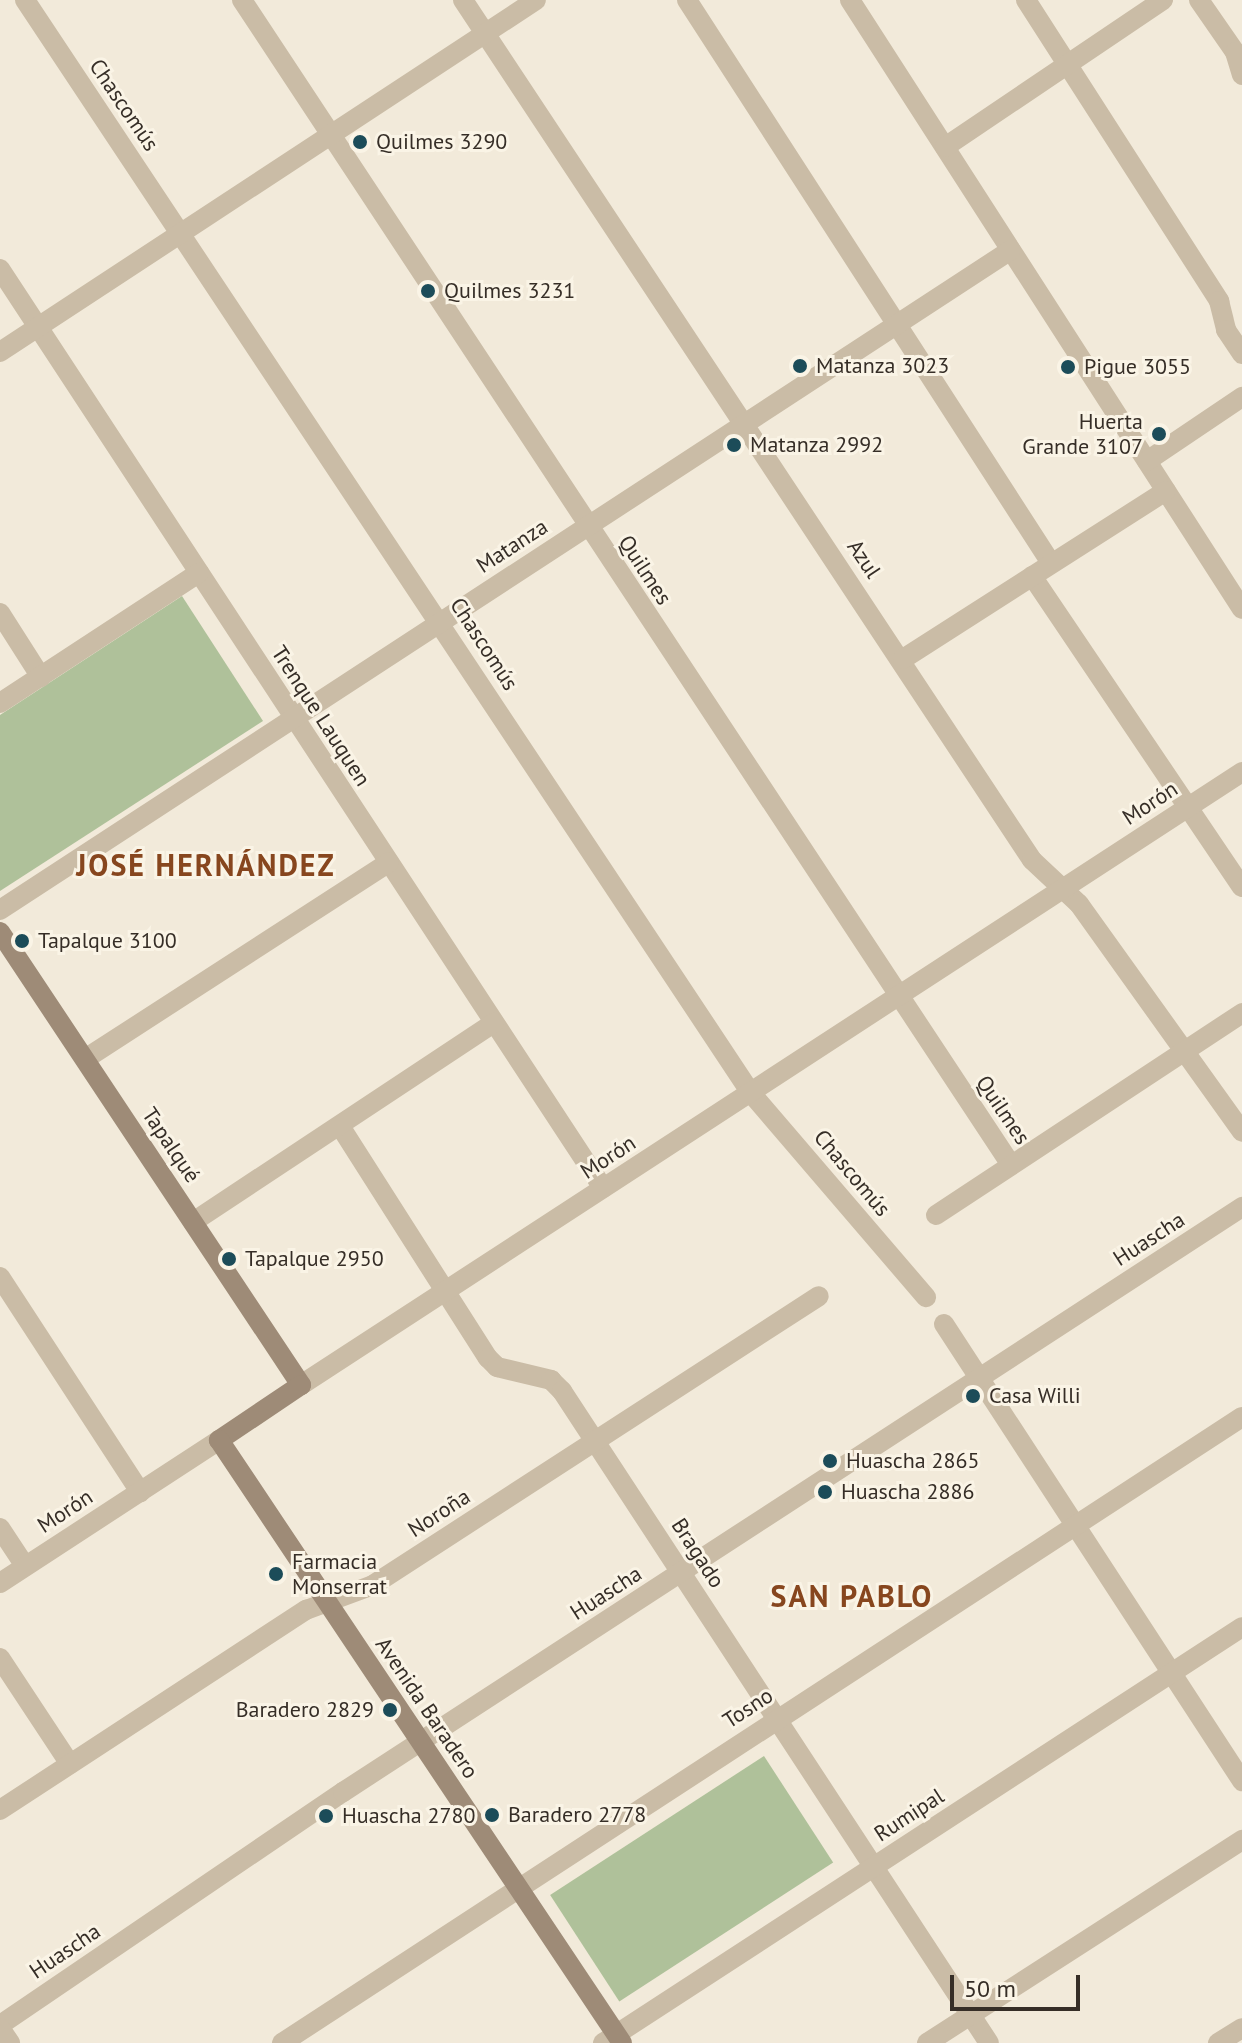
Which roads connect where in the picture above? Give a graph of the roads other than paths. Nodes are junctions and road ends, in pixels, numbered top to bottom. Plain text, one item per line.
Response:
1 (25, 0) edge
2 (242, 0) edge
3 (463, 0) edge
4 (536, 0) edge
5 (687, 0) edge
6 (850, 0) edge
7 (1026, 0) edge
8 (1163, 0) edge
9 (1199, 0) edge
10 (485, 33) junction
11 (1068, 64) junction
12 (1242, 75) edge
13 (329, 135) junction
14 (945, 147) junction
15 (181, 232) junction
16 (1011, 250) junction
17 (0, 269) edge
18 (898, 324) junction
19 (38, 327) junction
20 (0, 352) edge
21 (1242, 354) edge
22 (1242, 397) edge
23 (743, 425) junction
24 (1147, 461) junction
25 (1166, 491) junction
26 (587, 526) junction
27 (1051, 563) junction
28 (199, 573) junction
29 (1032, 576) junction
30 (1235, 582) edge
31 (1242, 609) edge
32 (0, 613) edge
33 (440, 622) junction
34 (903, 659) junction
35 (41, 677) junction
36 (0, 703) edge
37 (294, 717) junction
38 (1242, 772) edge
39 (1190, 806) junction
40 (389, 862) junction
41 (1242, 887) edge
42 (1064, 888) junction
43 (0, 910) edge
44 (0, 932) edge
45 (897, 996) junction
46 (1242, 1013) edge
47 (494, 1023) junction
48 (1183, 1052) junction
49 (85, 1059) junction
50 (751, 1093) junction
51 (340, 1126) junction
52 (1242, 1132) edge
53 (1011, 1165) junction
54 (603, 1188) junction
55 (1242, 1207) edge
56 (936, 1215) dead end
57 (193, 1222) junction
58 (0, 1277) edge
59 (445, 1293) junction
60 (819, 1296) dead end
61 (926, 1297) dead end
62 (944, 1324) dead end
63 (979, 1378) junction
64 (301, 1385) junction
65 (1242, 1417) edge
66 (219, 1440) junction
67 (596, 1441) junction
68 (140, 1492) junction
69 (1075, 1525) junction
70 (0, 1528) edge
71 (25, 1566) junction
72 (682, 1572) junction
73 (0, 1583) edge
74 (325, 1599) junction
75 (1242, 1627) edge
76 (0, 1658) edge
77 (1171, 1673) junction
78 (777, 1718) junction
79 (420, 1741) junction
80 (70, 1764) junction
81 (1242, 1781) edge
82 (0, 1810) edge
83 (1242, 1840) edge
84 (874, 1866) junction
85 (518, 1887) junction
86 (971, 2015) junction
87 (0, 2026) edge
88 (1242, 2028) edge
89 (614, 2040) edge
90 (10, 2043) edge
91 (282, 2043) edge
92 (927, 2043) edge
93 (989, 2043) edge
94 (1218, 2043) edge

1 - 15 street, Chascomús
2 - 13 street, Quilmes
3 - 10 street, Azul
4 - 10 street
5 - 18 street
6 - 14 street
7 - 11 street
8 - 11 street
9 - 12 street
10 - 13 street
10 - 23 street, Azul
11 - 14 street
11 - 21 street
13 - 15 street
13 - 26 street, Quilmes
14 - 16 street
15 - 19 street
15 - 33 street, Chascomús
16 - 18 street, Matanza
16 - 24 street
17 - 19 street, Trenque Lauquen
18 - 23 street, Matanza
18 - 27 street
19 - 20 street
19 - 28 street, Trenque Lauquen
22 - 24 street
23 - 26 street, Matanza
23 - 34 street, Azul
24 - 25 street
25 - 27 street
25 - 30 street
26 - 33 street, Matanza
26 - 45 street, Quilmes
27 - 29 street
28 - 35 street
28 - 37 street, Trenque Lauquen
29 - 34 street
29 - 39 street
30 - 31 street
32 - 35 street
33 - 37 street, Matanza
33 - 50 street, Chascomús
34 - 42 street, Azul
35 - 36 street
37 - 40 street, Trenque Lauquen
37 - 43 street, Matanza
38 - 39 street, Morón
39 - 41 street
39 - 42 street, Morón
40 - 47 street, Trenque Lauquen
40 - 49 street
42 - 45 street, Morón
42 - 48 street, Azul
44 - 49 main road, Tapalqué
45 - 50 street, Morón
45 - 53 street, Quilmes
46 - 48 street
47 - 51 street
47 - 54 street, Trenque Lauquen
48 - 52 street, Azul
48 - 53 street
49 - 57 main road, Tapalqué
50 - 54 street, Morón
50 - 61 street, Chascomús
51 - 57 street
51 - 59 street, Bragado
53 - 56 street
54 - 59 street, Morón
55 - 63 street, Huascha
57 - 64 main road, Tapalqué
58 - 68 street
59 - 64 street, Morón
59 - 67 street, Bragado
60 - 67 street, Noroña
62 - 63 street
63 - 69 street
63 - 72 street, Huascha
64 - 66 main road, Morón
65 - 69 street, Tosno
66 - 68 street, Morón
66 - 74 main road, Avenida Baradero
67 - 72 street, Bragado
67 - 74 street, Noroña
68 - 71 street, Morón
69 - 77 street
69 - 78 street, Tosno
70 - 71 street
71 - 73 street, Morón
72 - 78 street, Bragado
72 - 79 street, Huascha
74 - 79 main road, Avenida Baradero
74 - 80 street, Noroña
75 - 77 street, Rumipal
76 - 80 street
77 - 81 street
77 - 84 street, Rumipal
78 - 84 street, Bragado
78 - 85 street, Tosno
79 - 85 main road, Avenida Baradero
79 - 87 street, Huascha
80 - 82 street, Noroña
83 - 86 street
84 - 86 street, Bragado
84 - 89 street, Rumipal
85 - 89 main road, Avenida Baradero
85 - 91 street, Tosno
86 - 92 street
86 - 93 street, Bragado
87 - 90 street
88 - 94 street

